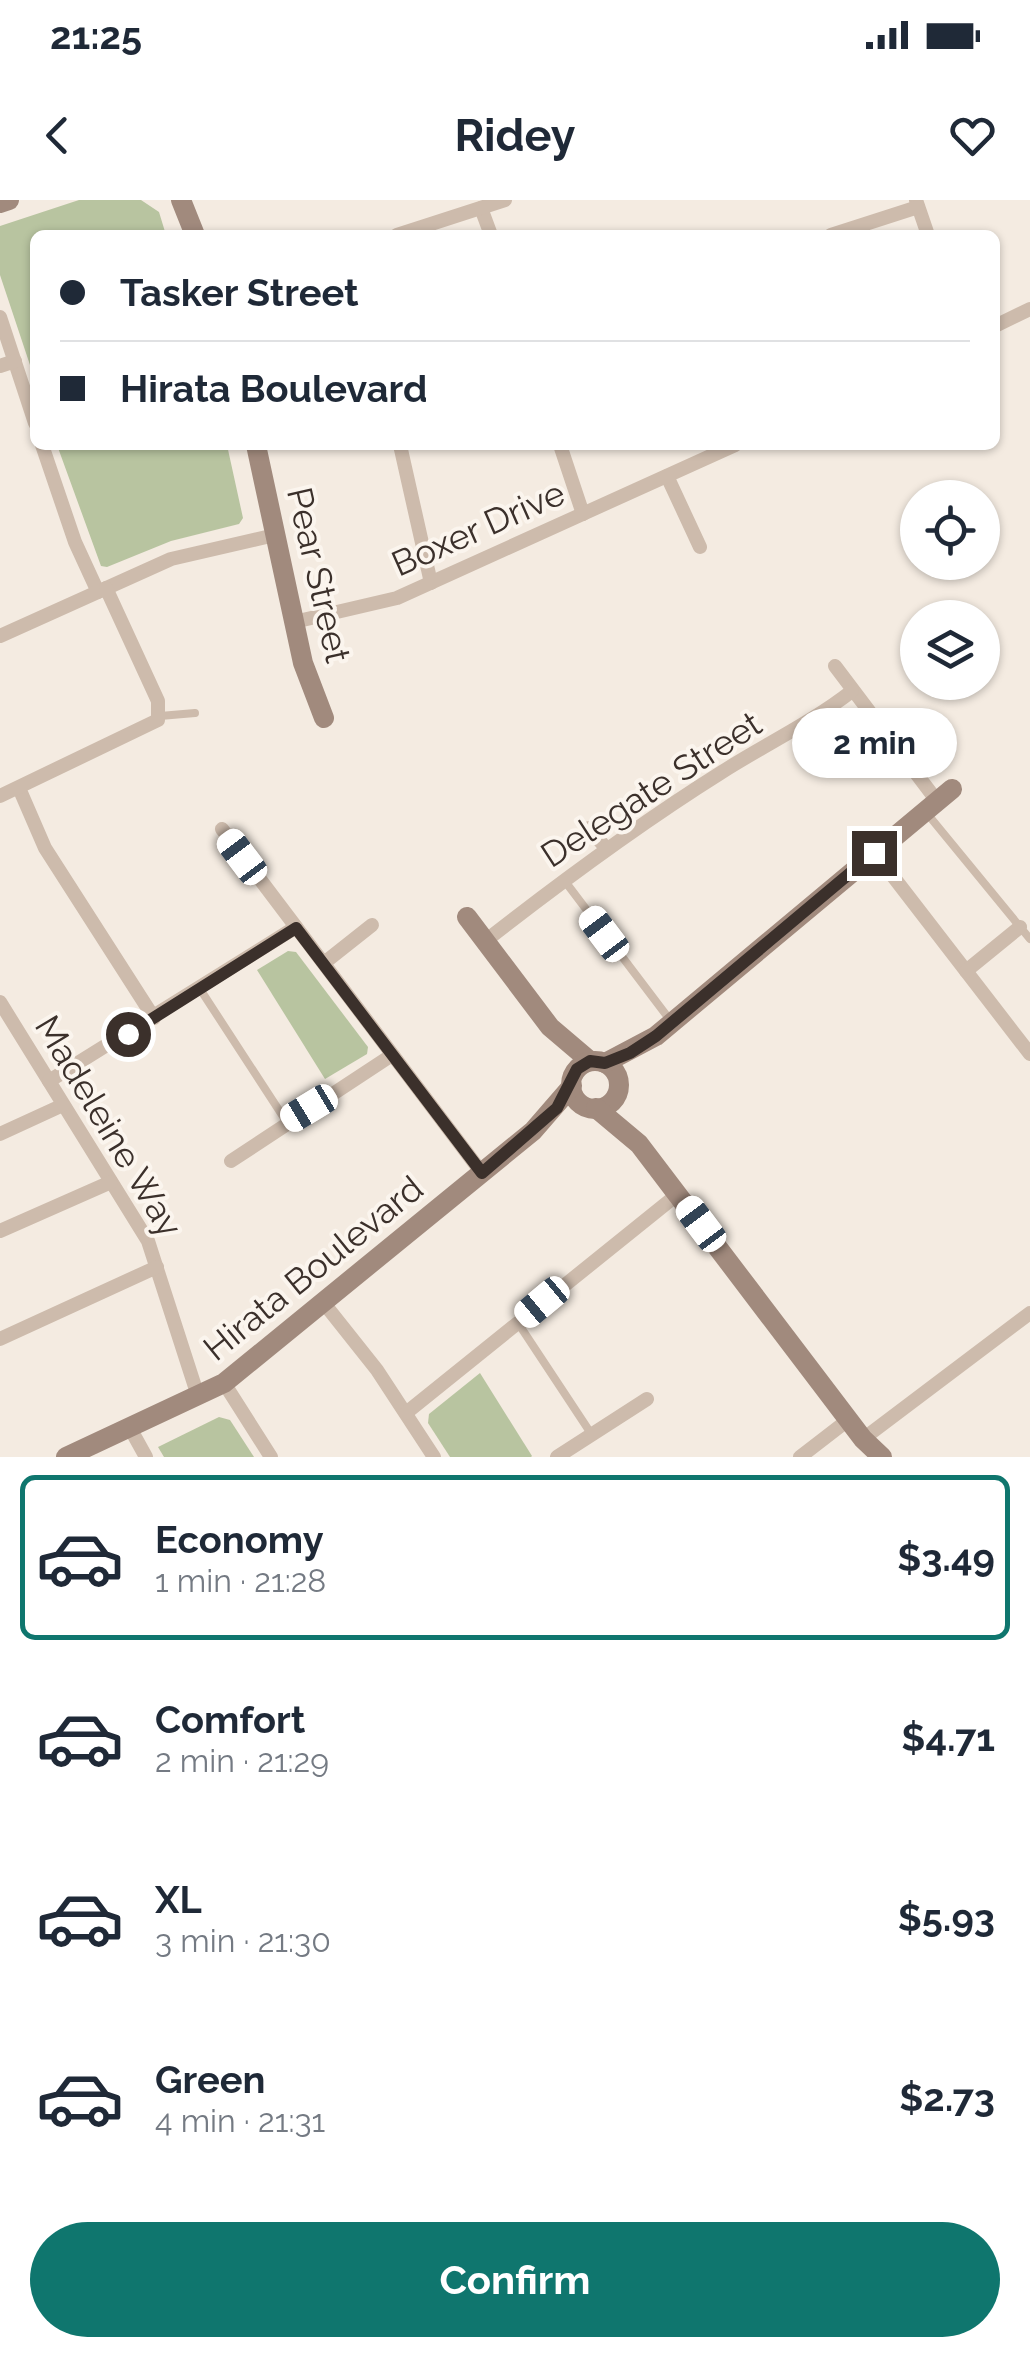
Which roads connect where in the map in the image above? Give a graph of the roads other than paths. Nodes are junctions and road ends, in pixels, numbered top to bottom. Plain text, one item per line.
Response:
1 (9, 200) edge
2 (505, 200) edge
3 (180, 202) edge
4 (0, 203) edge
5 (917, 203) edge
6 (481, 208) junction
7 (193, 230) edge
8 (413, 230) edge
9 (489, 230) edge
10 (844, 230) edge
11 (926, 230) edge
12 (1030, 309) edge
13 (0, 317) edge
14 (1000, 324) edge
15 (7, 364) edge
16 (30, 412) edge
17 (44, 450) edge
18 (257, 450) edge
19 (401, 450) edge
20 (562, 450) edge
21 (724, 450) edge
22 (667, 476) junction
23 (583, 514) junction
24 (274, 535) junction
25 (700, 547) dead end
26 (431, 583) junction
27 (102, 590) junction
28 (294, 622) junction
29 (0, 636) edge
30 (835, 666) dead end
31 (852, 691) junction
32 (195, 713) dead end
33 (160, 716) junction
34 (324, 718) dead end
35 (19, 788) junction
36 (0, 796) edge
37 (938, 800) junction
38 (590, 828) dead end
39 (222, 829) dead end
40 (605, 847) junction
41 (874, 853) junction
42 (564, 880) junction
43 (466, 916) dead end
44 (372, 925) dead end
45 (1020, 927) junction
46 (296, 928) junction
47 (1030, 939) edge
48 (484, 942) junction
49 (324, 963) junction
50 (966, 971) junction
51 (200, 989) junction
52 (0, 1002) edge
53 (154, 1018) junction
54 (7, 1026) edge
55 (664, 1029) junction
56 (1030, 1054) edge
57 (392, 1055) junction
58 (586, 1071) junction
59 (49, 1081) junction
60 (618, 1088) junction
61 (62, 1106) junction
62 (592, 1108) junction
63 (286, 1122) junction
64 (533, 1131) junction
65 (0, 1134) edge
66 (640, 1144) junction
67 (230, 1161) dead end
68 (482, 1173) junction
69 (111, 1182) junction
70 (678, 1194) junction
71 (0, 1231) edge
72 (157, 1267) junction
73 (323, 1302) junction
74 (1030, 1313) edge
75 (518, 1323) junction
76 (0, 1339) edge
77 (224, 1383) junction
78 (198, 1396) junction
79 (647, 1400) dead end
80 (406, 1413) junction
81 (848, 1420) junction
82 (130, 1428) junction
83 (592, 1435) junction
84 (863, 1439) junction
85 (66, 1457) edge
86 (146, 1457) edge
87 (271, 1457) edge
88 (434, 1457) edge
89 (557, 1457) edge
90 (800, 1457) edge
91 (882, 1457) edge

1 - 4 street
2 - 6 street
3 - 7 street
5 - 10 street
5 - 11 street
6 - 8 street
6 - 9 street
12 - 14 street
13 - 15 street
15 - 16 street
17 - 27 street
18 - 24 street, Pear Street
19 - 26 street
20 - 23 street
21 - 22 street, Boxer Drive
22 - 23 street, Boxer Drive
22 - 25 street
23 - 26 street, Boxer Drive
24 - 27 street
24 - 28 street, Pear Street
26 - 28 street, Boxer Drive
27 - 29 street
27 - 33 street
28 - 34 street, Pear Street
30 - 31 street
31 - 37 street
31 - 40 street, Delegate Street
32 - 33 lane
33 - 35 street
35 - 36 street
35 - 53 street
37 - 41 street, Hirata Boulevard
37 - 45 lane
38 - 40 street
39 - 46 street
40 - 42 street, Delegate Street
41 - 50 street
41 - 55 street, Hirata Boulevard
42 - 48 street, Delegate Street
42 - 55 lane
43 - 48 street
44 - 49 street
45 - 47 lane
45 - 50 street
46 - 49 street
46 - 51 street
48 - 58 street
49 - 57 street
50 - 56 street
51 - 53 street
51 - 63 lane
52 - 54 street, Madeleine Way
53 - 59 street
54 - 59 street, Madeleine Way
55 - 58 street, Hirata Boulevard
55 - 60 street, Hirata Boulevard
57 - 63 street
57 - 68 street
58 - 60 street
58 - 62 street
58 - 64 street, Hirata Boulevard
59 - 61 street, Madeleine Way
60 - 62 street
60 - 66 street
61 - 65 street
61 - 69 street, Madeleine Way
62 - 64 street, Hirata Boulevard
62 - 66 street
63 - 67 street
64 - 68 street, Hirata Boulevard
66 - 70 street
68 - 73 street, Hirata Boulevard
69 - 71 street
69 - 72 street, Madeleine Way
70 - 75 street
70 - 81 street
72 - 76 street
72 - 78 street, Madeleine Way
73 - 77 street, Hirata Boulevard
73 - 80 street
74 - 84 street
75 - 80 street
75 - 83 lane
77 - 78 street, Hirata Boulevard
77 - 87 street
78 - 82 street, Hirata Boulevard
79 - 83 street
80 - 88 street
81 - 84 street
81 - 90 street
82 - 85 street, Hirata Boulevard
82 - 86 street
83 - 89 street
84 - 91 street

